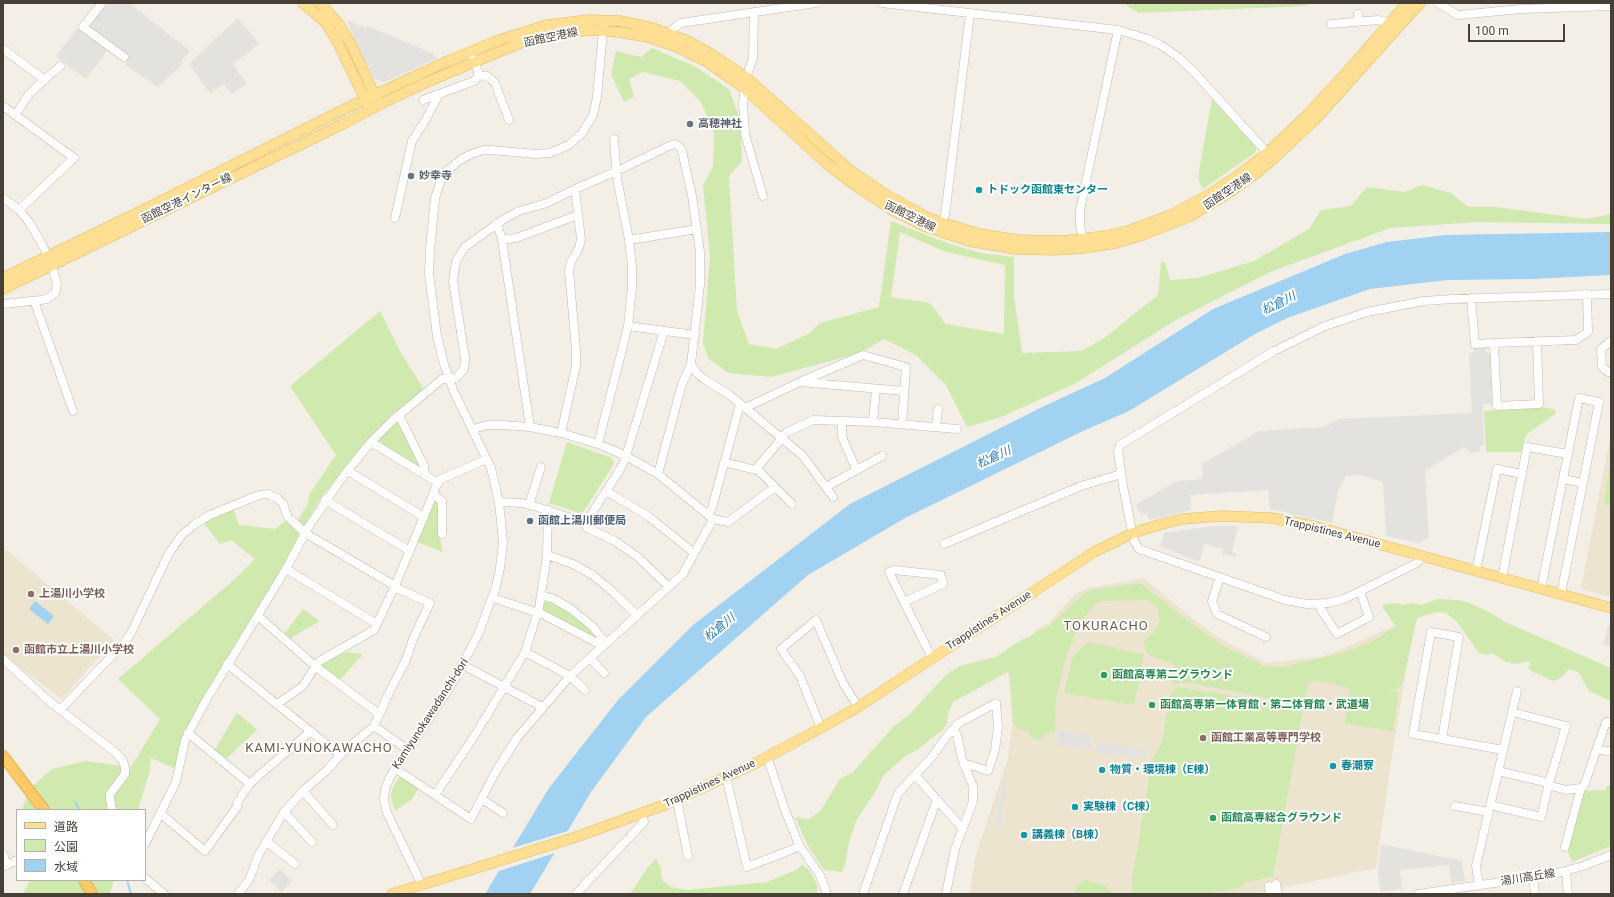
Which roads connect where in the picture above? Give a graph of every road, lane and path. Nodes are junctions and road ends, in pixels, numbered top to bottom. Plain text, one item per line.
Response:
1 (102, 3) edge
2 (303, 3) edge
3 (816, 3) edge
4 (882, 3) edge
5 (1407, 3) edge
6 (1420, 3) edge
7 (1438, 3) edge
8 (1611, 6) edge
9 (323, 7) edge
10 (754, 12) junction
11 (970, 14) junction
12 (604, 20) junction
13 (1331, 24) dead end
14 (1394, 25) junction
15 (673, 29) dead end
16 (1118, 30) junction
17 (604, 31) junction
18 (3, 49) edge
19 (124, 57) dead end
20 (472, 57) junction
21 (60, 66) dead end
22 (478, 75) junction
23 (746, 77) junction
24 (45, 80) junction
25 (744, 88) junction
26 (439, 94) junction
27 (375, 95) junction
28 (365, 100) junction
29 (423, 100) dead end
30 (3, 106) edge
31 (374, 108) junction
32 (15, 114) junction
33 (509, 120) dead end
34 (614, 139) dead end
35 (1270, 156) junction
36 (617, 171) junction
37 (574, 189) junction
38 (762, 196) dead end
39 (3, 198) edge
40 (19, 210) junction
41 (578, 216) junction
42 (395, 218) dead end
43 (497, 223) junction
44 (941, 228) junction
45 (698, 229) junction
46 (502, 240) junction
47 (629, 240) junction
48 (1084, 244) junction
49 (48, 255) junction
50 (52, 266) junction
51 (3, 278) edge
52 (3, 289) edge
53 (1587, 294) junction
54 (1611, 294) edge
55 (1471, 298) junction
56 (3, 304) edge
57 (36, 306) dead end
58 (628, 326) junction
59 (664, 331) junction
60 (695, 335) junction
61 (1537, 341) junction
62 (1611, 342) edge
63 (1494, 343) junction
64 (691, 364) junction
65 (1611, 372) edge
66 (449, 378) junction
67 (800, 382) junction
68 (876, 389) junction
69 (904, 391) junction
70 (747, 406) junction
71 (938, 409) dead end
72 (73, 411) dead end
73 (399, 415) junction
74 (842, 420) junction
75 (873, 422) junction
76 (902, 424) junction
77 (530, 427) junction
78 (936, 427) junction
79 (957, 429) dead end
80 (473, 430) junction
81 (561, 433) junction
82 (784, 435) junction
83 (371, 442) junction
84 (598, 444) junction
85 (1568, 454) junction
86 (626, 456) junction
87 (882, 456) dead end
88 (487, 459) junction
89 (724, 462) junction
90 (541, 467) dead end
91 (756, 469) junction
92 (856, 469) junction
93 (348, 471) junction
94 (425, 474) junction
95 (658, 474) junction
96 (1122, 474) junction
97 (1522, 474) junction
98 (1563, 479) junction
99 (438, 483) junction
100 (1583, 483) junction
101 (775, 487) junction
102 (826, 487) junction
103 (606, 491) junction
104 (433, 494) junction
105 (833, 497) dead end
106 (325, 500) junction
107 (500, 502) junction
108 (792, 504) dead end
109 (529, 505) junction
110 (548, 510) junction
111 (424, 517) junction
112 (710, 517) junction
113 (583, 522) junction
114 (305, 533) junction
115 (1133, 533) junction
116 (442, 534) dead end
117 (944, 544) dead end
118 (410, 551) junction
119 (694, 553) junction
120 (547, 555) junction
121 (1422, 557) junction
122 (286, 568) junction
123 (1476, 571) junction
124 (1220, 577) junction
125 (1502, 578) junction
126 (395, 586) junction
127 (669, 587) junction
128 (1541, 589) junction
129 (1361, 594) dead end
130 (1562, 594) junction
131 (541, 595) junction
132 (493, 598) junction
133 (904, 602) junction
134 (1320, 608) dead end
135 (1611, 608) edge
136 (538, 612) junction
137 (637, 615) junction
138 (258, 616) junction
139 (376, 624) junction
140 (1266, 638) dead end
141 (605, 644) junction
142 (525, 652) junction
143 (590, 658) junction
144 (932, 658) junction
145 (3, 659) edge
146 (227, 664) junction
147 (463, 665) junction
148 (316, 666) junction
149 (604, 673) dead end
150 (570, 676) junction
151 (504, 687) junction
152 (585, 690) dead end
153 (1517, 691) dead end
154 (276, 704) junction
155 (542, 707) junction
156 (858, 707) junction
157 (60, 710) junction
158 (1512, 712) junction
159 (379, 714) junction
160 (1611, 723) edge
161 (374, 726) junction
162 (821, 728) junction
163 (952, 730) junction
164 (311, 731) junction
165 (188, 734) junction
166 (1442, 739) junction
167 (408, 750) junction
168 (1503, 750) junction
169 (1597, 750) junction
170 (1611, 751) edge
171 (340, 755) junction
172 (3, 756) edge
173 (767, 756) junction
174 (964, 764) junction
175 (3, 766) edge
176 (396, 769) junction
177 (1498, 771) junction
178 (915, 775) junction
179 (726, 776) junction
180 (250, 784) junction
181 (1548, 784) junction
182 (1581, 788) junction
183 (303, 791) junction
184 (435, 795) junction
185 (482, 799) junction
186 (937, 799) junction
187 (677, 800) junction
188 (1455, 806) dead end
189 (35, 809) edge
190 (43, 809) edge
191 (112, 809) edge
192 (1489, 809) junction
193 (284, 812) junction
194 (503, 813) dead end
195 (641, 813) junction
196 (160, 814) junction
197 (333, 825) dead end
198 (963, 829) junction
199 (266, 841) junction
200 (146, 842) edge
201 (312, 842) dead end
202 (1565, 847) dead end
203 (796, 848) dead end
204 (688, 856) dead end
205 (1611, 857) edge
206 (16, 860) edge
207 (4, 861) edge
208 (295, 864) dead end
209 (1566, 872) junction
210 (1533, 878) junction
211 (146, 879) edge
212 (85, 881) edge
213 (93, 881) edge
214 (422, 885) junction
215 (1479, 885) junction
216 (1272, 888) edge
217 (92, 894) edge
218 (100, 894) edge
219 (164, 894) edge
220 (238, 894) edge
221 (392, 894) edge
222 (576, 894) edge
223 (827, 894) edge
224 (863, 894) edge
225 (903, 894) edge
226 (946, 894) edge
227 (1278, 894) edge
228 (1418, 894) edge
229 (1535, 894) edge
230 (1568, 894) edge

1 - 19 street
2 - 9 main road
3 - 10 street
4 - 11 street
5 - 14 main road, 函館空港線
6 - 14 main road, 函館空港線
7 - 8 street
9 - 27 main road
9 - 28 main road
10 - 15 street
10 - 23 street
11 - 16 street
11 - 44 street
12 - 17 street, Kamiyunokawadanchi-dori
12 - 20 main road, 函館空港線
12 - 23 main road, 函館空港線
13 - 14 street
14 - 35 main road, 函館空港線
16 - 35 street
16 - 48 street
17 - 20 main road, 函館空港線
17 - 25 main road, 函館空港線
17 - 66 street, Kamiyunokawadanchi-dori
18 - 24 street
20 - 22 street
20 - 27 main road, 函館空港線
20 - 31 main road, 函館空港線
21 - 24 street
22 - 26 street
22 - 33 street
23 - 25 street
23 - 44 main road, 函館空港線
24 - 32 street
25 - 38 street
25 - 44 main road, 函館空港線
26 - 29 street
26 - 42 street
27 - 28 main road, 函館空港線
27 - 31 main road
28 - 31 main road
28 - 49 main road, 函館空港インター線
30 - 32 street
31 - 50 main road, 函館空港インター線
32 - 40 street
34 - 36 street
35 - 48 main road, 函館空港線
36 - 37 street
36 - 45 street
36 - 47 street
37 - 41 street
37 - 43 street
39 - 40 street
40 - 49 street
41 - 46 street
41 - 81 street
43 - 46 street
43 - 66 street
44 - 48 main road, 函館空港線
45 - 47 street
45 - 60 street
46 - 77 street
47 - 58 street
49 - 50 street
49 - 51 main road, 函館空港インター線
50 - 52 main road, 函館空港インター線
50 - 56 street
53 - 54 street
53 - 55 street
53 - 61 street
55 - 63 street
55 - 96 street
57 - 72 street
58 - 59 street
58 - 84 street
59 - 60 street
59 - 86 street
60 - 64 street
61 - 63 street
61 - 63 street
62 - 65 street
64 - 70 street
64 - 95 street
66 - 73 street
66 - 80 street, Kamiyunokawadanchi-dori
67 - 68 street
67 - 69 street
67 - 70 street
68 - 69 street
68 - 75 street
69 - 76 street
70 - 82 street
70 - 89 street
71 - 78 street
73 - 83 street
73 - 94 street
74 - 75 street
74 - 82 street
74 - 92 street
75 - 76 street
76 - 78 street
77 - 80 street
77 - 81 street
78 - 79 street
80 - 88 street, Kamiyunokawadanchi-dori
81 - 84 street
82 - 91 street
82 - 102 street
83 - 93 street
83 - 94 street
84 - 86 street
85 - 97 street
85 - 98 street
85 - 100 street
86 - 95 street
86 - 103 street
87 - 92 street
88 - 99 street
88 - 107 street, Kamiyunokawadanchi-dori
89 - 91 street
89 - 112 street
90 - 109 street
91 - 101 street
92 - 102 street
93 - 106 street
93 - 111 street
94 - 99 street
95 - 112 street
96 - 115 street
96 - 117 street
97 - 123 street
97 - 125 street
98 - 100 street
98 - 128 street
99 - 104 street
100 - 130 street
101 - 108 street
101 - 112 street
102 - 105 street
103 - 113 street
103 - 119 street
104 - 111 street
104 - 116 street
106 - 114 street
106 - 118 street
107 - 109 street
107 - 132 street, Kamiyunokawadanchi-dori
109 - 110 street
110 - 113 street
110 - 120 street
111 - 118 street
112 - 119 street
113 - 127 street
114 - 122 street
114 - 126 street
114 - 157 street
115 - 121 main road, Trappistines Avenue
115 - 124 street
115 - 144 main road, Trappistines Avenue
118 - 126 street
119 - 127 street
120 - 131 street
120 - 137 street
121 - 123 main road, Trappistines Avenue
121 - 124 street
122 - 138 street
122 - 139 street
123 - 125 main road, Trappistines Avenue
124 - 140 street
125 - 128 main road, Trappistines Avenue
126 - 139 street
126 - 159 street
127 - 137 street
128 - 130 main road, Trappistines Avenue
129 - 134 street
130 - 135 main road, Trappistines Avenue
131 - 136 street
131 - 141 street
132 - 136 street
132 - 147 street, Kamiyunokawadanchi-dori
133 - 133 street
133 - 144 street
136 - 141 street
136 - 142 street
137 - 141 street
138 - 146 street
138 - 148 street
139 - 148 street
141 - 143 street
142 - 150 street
142 - 151 street
143 - 149 street
143 - 150 street
144 - 156 main road, Trappistines Avenue
145 - 157 street
146 - 154 street
146 - 165 street
147 - 151 street
147 - 167 street, Kamiyunokawadanchi-dori
148 - 154 street
148 - 159 street
150 - 152 street
150 - 155 street
151 - 155 street
151 - 184 street
153 - 158 street
154 - 164 street
155 - 185 street
156 - 162 main road, Trappistines Avenue
156 - 162 street
157 - 191 street
158 - 168 street
158 - 181 street
159 - 161 street
160 - 169 street
161 - 167 street
161 - 171 street
162 - 173 main road, Trappistines Avenue
163 - 174 street
163 - 174 street
163 - 178 street
164 - 171 street
164 - 180 street
165 - 180 street
165 - 196 street
166 - 166 street
166 - 168 street
167 - 176 street, Kamiyunokawadanchi-dori
168 - 177 street
169 - 170 street
169 - 182 street
171 - 183 street
172 - 190 highway
173 - 179 main road, Trappistines Avenue
173 - 223 street
174 - 198 street
175 - 189 highway
176 - 184 street
176 - 214 street, Kamiyunokawadanchi-dori
177 - 181 street
177 - 192 street
178 - 186 street
178 - 224 street
179 - 187 main road, Trappistines Avenue
179 - 203 street
180 - 196 street
181 - 182 street
181 - 192 street
182 - 202 street
183 - 193 street
183 - 197 street
184 - 185 street
185 - 194 street
186 - 198 street
186 - 225 street
187 - 195 main road, Trappistines Avenue
187 - 204 street
188 - 192 street
192 - 215 street
193 - 199 street
193 - 201 street
195 - 214 main road, Trappistines Avenue
195 - 222 street
196 - 200 street
198 - 226 street
199 - 208 street
199 - 220 street
205 - 209 street, 湯川高丘線
206 - 207 street
209 - 210 street, 湯川高丘線
209 - 230 street
210 - 215 street, 湯川高丘線
210 - 229 street
211 - 219 street
212 - 217 highway
213 - 218 highway
214 - 221 main road, Trappistines Avenue
215 - 228 street, 湯川高丘線
216 - 227 street

